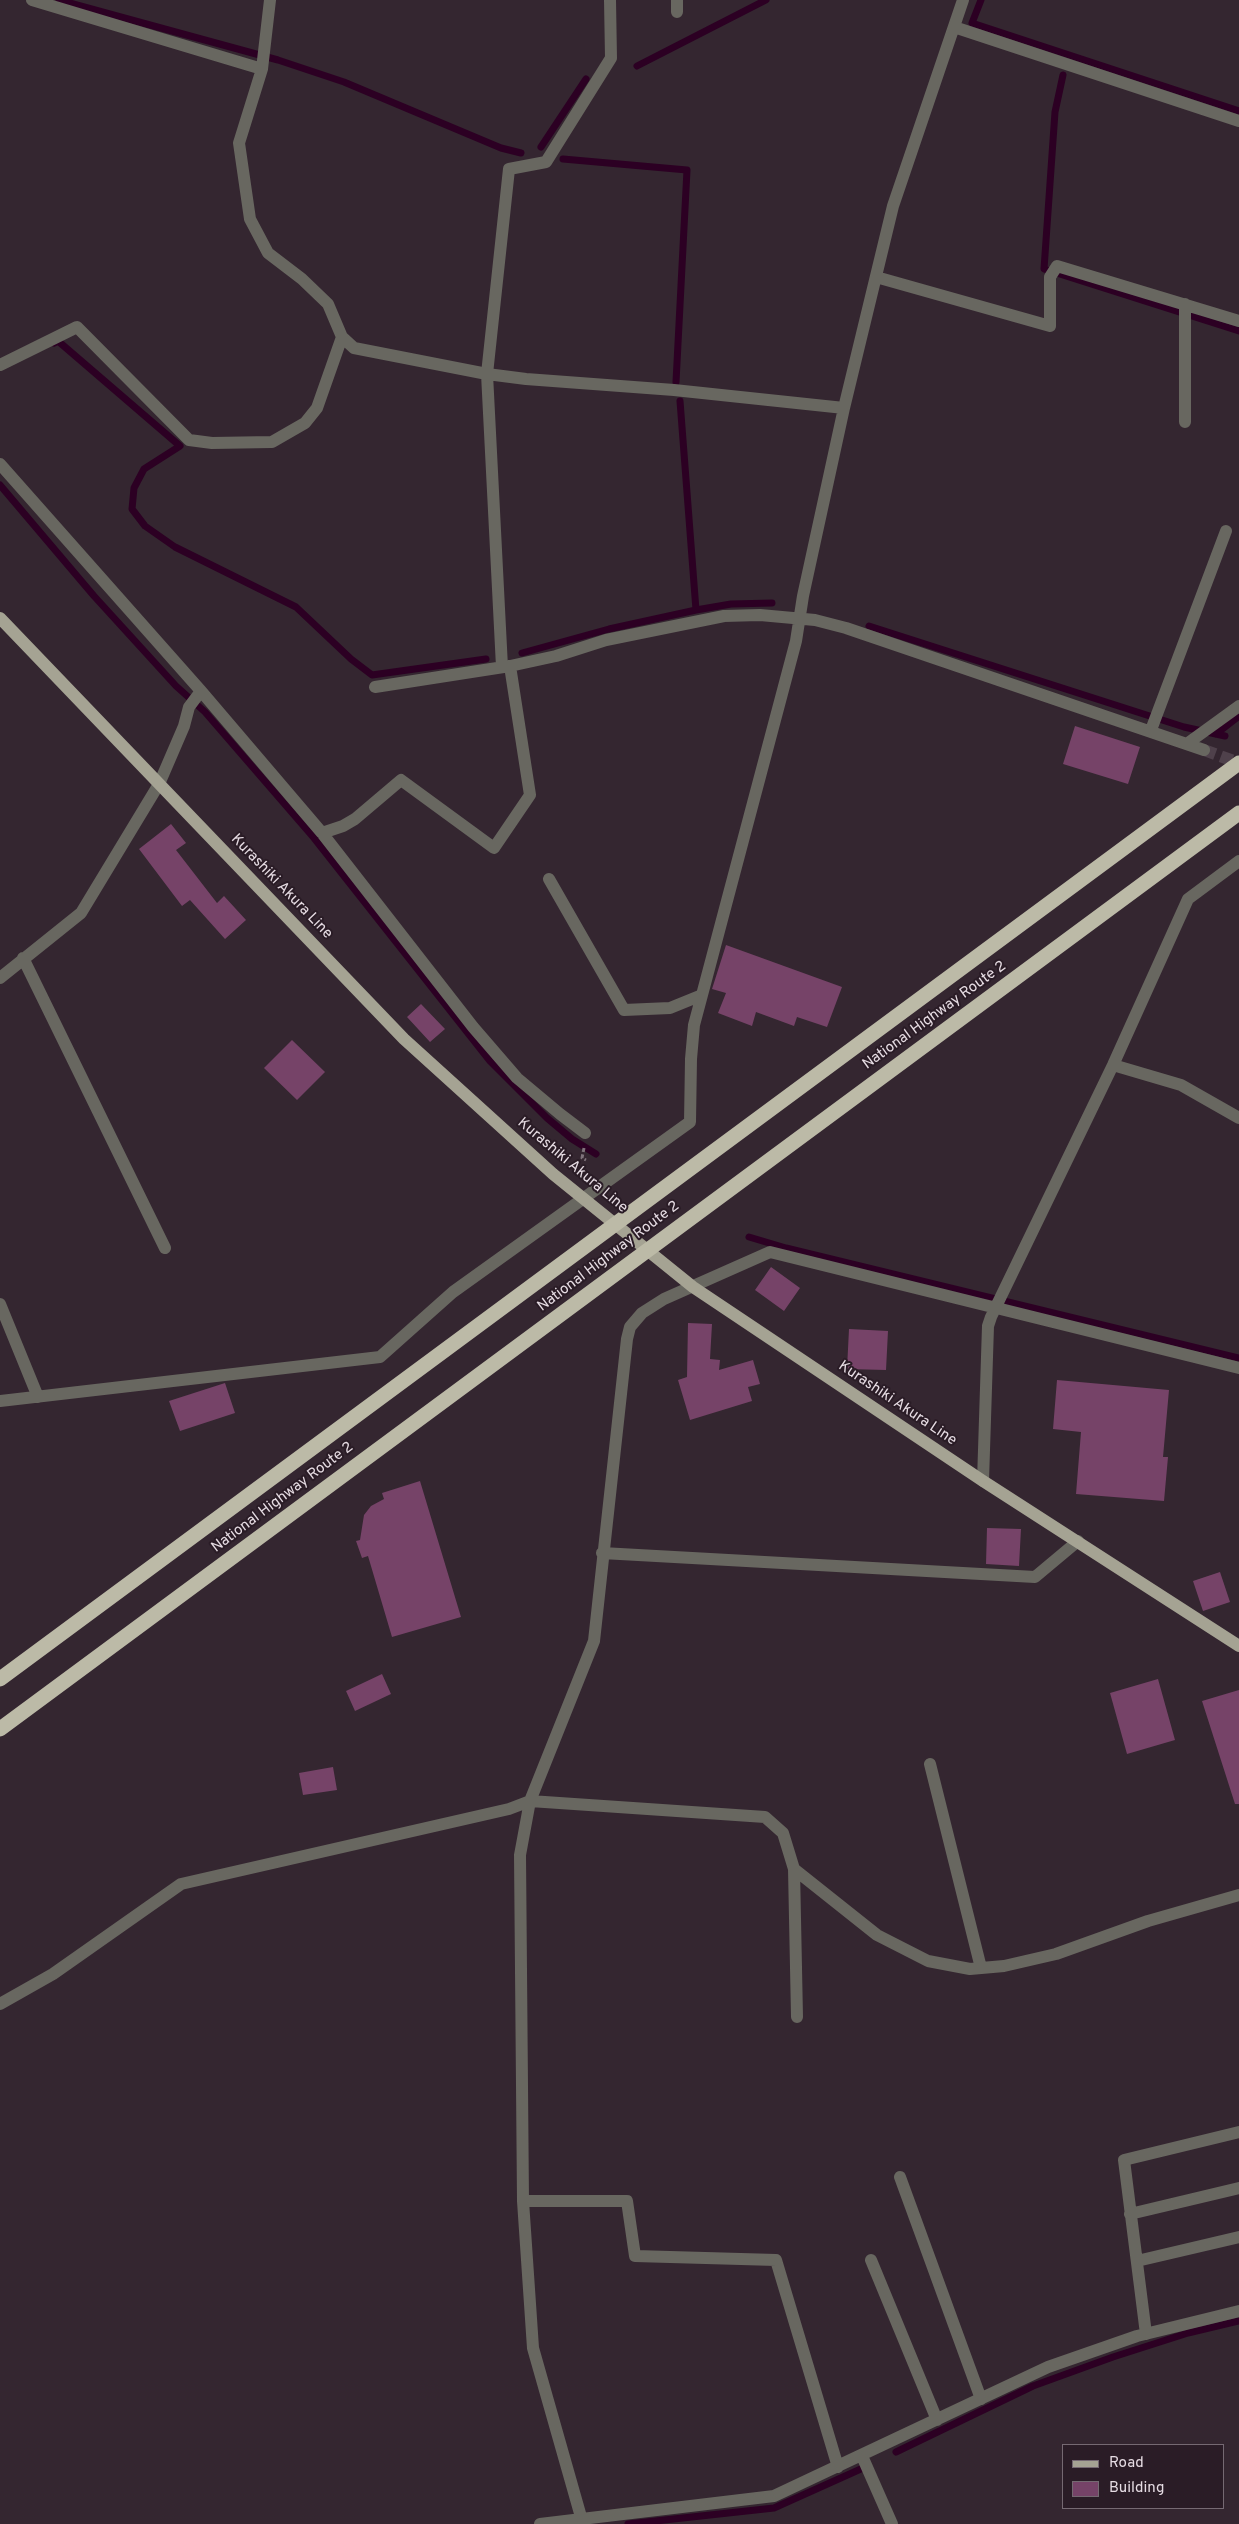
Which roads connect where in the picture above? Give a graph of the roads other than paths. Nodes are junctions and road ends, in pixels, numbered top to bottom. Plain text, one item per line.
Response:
1 (32, 0) edge
2 (270, 0) edge
3 (610, 0) edge
4 (963, 0) edge
5 (954, 26) junction
6 (263, 61) junction
7 (1239, 121) edge
8 (876, 277) junction
9 (1185, 310) junction
10 (1239, 321) edge
11 (342, 337) junction
12 (0, 365) edge
13 (487, 374) junction
14 (844, 408) junction
15 (1185, 422) dead end
16 (0, 464) edge
17 (1226, 531) dead end
18 (0, 618) edge
19 (800, 618) junction
20 (506, 667) junction
21 (375, 686) dead end
22 (200, 693) junction
23 (1239, 706) edge
24 (1154, 722) junction
25 (1188, 743) junction
26 (1204, 750) tunnel mouth
27 (1239, 763) edge
28 (159, 784) junction
29 (1239, 813) edge
30 (322, 833) junction
31 (1239, 861) edge
32 (549, 879) dead end
33 (23, 958) junction
34 (0, 978) edge
35 (702, 994) junction
36 (1113, 1065) junction
37 (1239, 1118) edge
38 (585, 1132) dead end
39 (583, 1198) junction
40 (614, 1224) junction
41 (165, 1248) dead end
42 (647, 1250) junction
43 (693, 1287) junction
44 (1000, 1301) junction
45 (0, 1304) edge
46 (1239, 1368) edge
47 (38, 1397) junction
48 (0, 1401) edge
49 (982, 1481) junction
50 (1078, 1541) junction
51 (602, 1553) junction
52 (1239, 1646) edge
53 (0, 1679) edge
54 (0, 1730) edge
55 (930, 1764) dead end
56 (530, 1801) junction
57 (794, 1869) junction
58 (1239, 1895) edge
59 (981, 1968) junction
60 (0, 2004) edge
61 (797, 2018) dead end
62 (1239, 2132) edge
63 (900, 2177) dead end
64 (1239, 2188) edge
65 (523, 2201) junction
66 (1130, 2214) junction
67 (1239, 2237) edge
68 (872, 2260) dead end
69 (1137, 2261) junction
70 (1239, 2311) edge
71 (1146, 2334) junction
72 (981, 2399) junction
73 (937, 2420) junction
74 (862, 2456) junction
75 (838, 2467) junction
76 (582, 2522) edge
77 (540, 2524) edge
78 (892, 2524) edge

1 - 6 street
2 - 6 street
3 - 13 street
4 - 5 street
5 - 7 street
5 - 8 street
6 - 11 street
8 - 9 street
8 - 14 street
9 - 10 street
9 - 15 street
11 - 12 street
11 - 13 street
13 - 14 street
13 - 20 street
14 - 19 street
16 - 22 street
17 - 24 street
18 - 28 main road, Kurashiki Akura Line
19 - 20 street
19 - 24 street
19 - 35 street
20 - 21 street
20 - 30 street
22 - 28 street
22 - 30 street
23 - 25 street
24 - 25 street
25 - 26 street
27 - 40 highway, National Highway Route 2
28 - 33 street
28 - 39 main road, Kurashiki Akura Line
29 - 42 highway, National Highway Route 2
30 - 38 street
31 - 36 street
32 - 35 street
33 - 34 street
33 - 41 street
35 - 39 street
36 - 37 street
36 - 44 street
39 - 40 main road, Kurashiki Akura Line
39 - 47 street
40 - 42 main road, Kurashiki Akura Line
40 - 53 highway, National Highway Route 2
42 - 43 main road, Kurashiki Akura Line
42 - 54 highway, National Highway Route 2
43 - 44 street
43 - 49 main road, Kurashiki Akura Line
43 - 51 street
44 - 46 street
44 - 49 street
45 - 47 street
47 - 48 street
49 - 50 main road, Kurashiki Akura Line
50 - 51 street
50 - 52 main road, Kurashiki Akura Line
51 - 56 street
55 - 59 street
56 - 57 street
56 - 60 street
56 - 65 street
57 - 59 street
57 - 61 street
58 - 59 street
62 - 66 street
63 - 72 street
64 - 66 street
65 - 75 street
65 - 76 street
66 - 69 street
67 - 69 street
68 - 73 street
69 - 71 street
70 - 71 street
71 - 72 street
72 - 73 street
73 - 74 street
74 - 75 street
74 - 78 street
75 - 76 street
76 - 77 street

